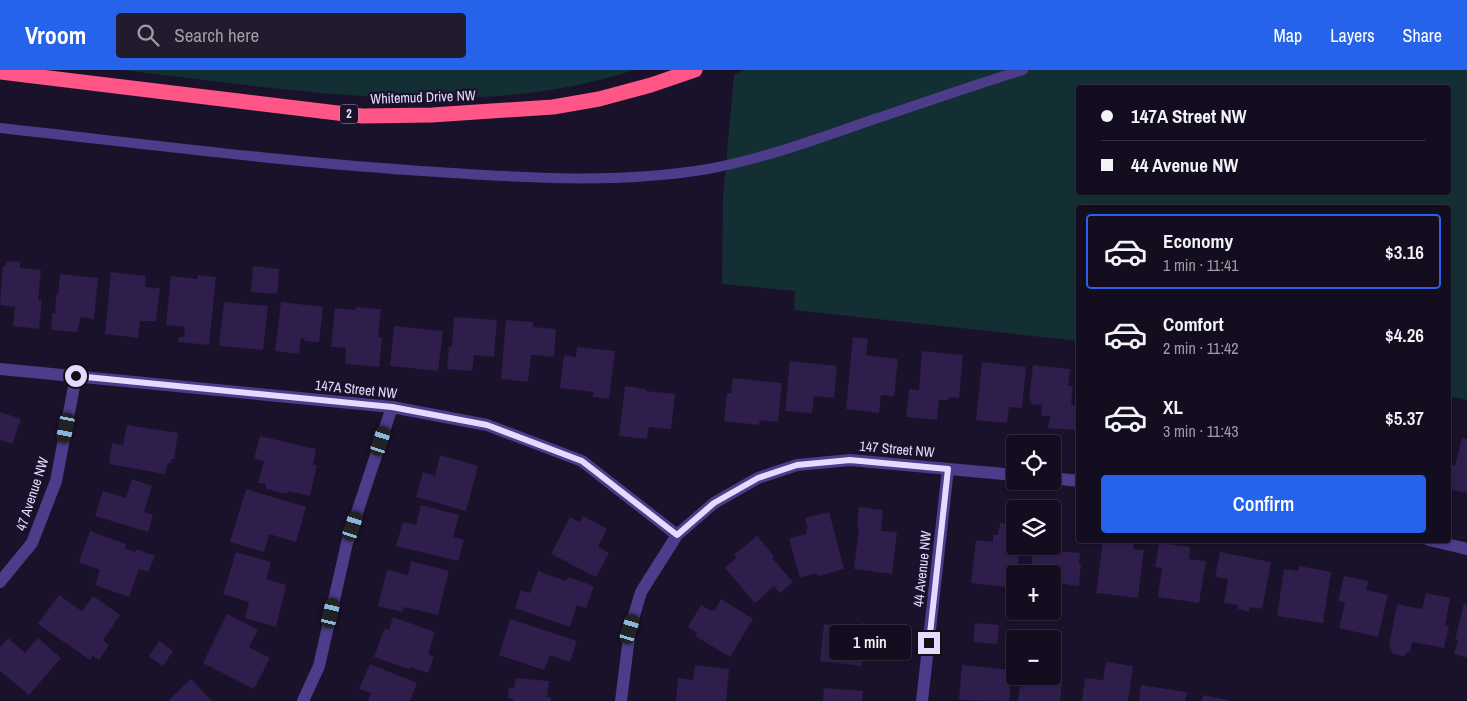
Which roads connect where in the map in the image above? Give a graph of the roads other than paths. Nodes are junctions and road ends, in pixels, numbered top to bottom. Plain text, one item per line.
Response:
1 (695, 70) edge
2 (1022, 70) edge
3 (0, 72) edge
4 (0, 128) edge
5 (0, 369) edge
6 (76, 376) junction
7 (392, 407) junction
8 (948, 469) junction
9 (1006, 474) edge
10 (1061, 479) edge
11 (1076, 481) edge
12 (677, 535) junction
13 (1442, 543) edge
14 (1467, 549) edge
15 (0, 582) edge
16 (303, 701) edge
17 (620, 701) edge
18 (922, 701) edge

1 - 3 highway, Whitemud Drive NW / 2
2 - 4 lane
5 - 6 street, 147A Street NW
6 - 7 street, 147A Street NW
6 - 15 street, 47 Avenue NW
7 - 12 street, 147A Street NW
7 - 16 street
8 - 9 street, 147 Street NW
8 - 12 street, 147 Street NW
8 - 18 street, 44 Avenue NW
10 - 11 street
12 - 17 street, 147 Street NW
13 - 14 street

